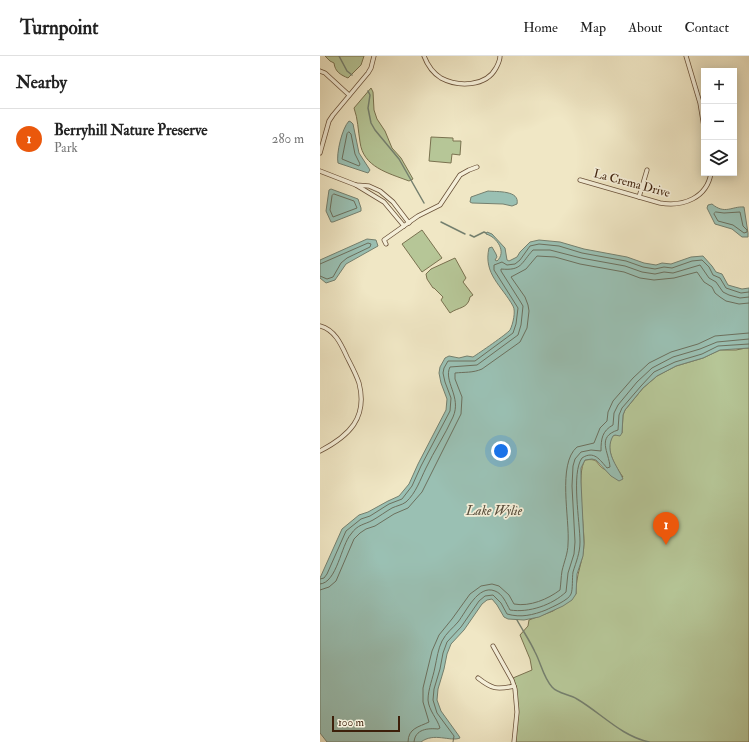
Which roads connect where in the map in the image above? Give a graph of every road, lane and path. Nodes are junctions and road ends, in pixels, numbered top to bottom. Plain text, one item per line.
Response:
1 (374, 56) edge
2 (424, 56) edge
3 (500, 56) edge
4 (686, 56) edge
5 (320, 71) edge
6 (349, 95) junction
7 (701, 109) edge
8 (320, 153) edge
9 (477, 167) dead end
10 (647, 170) dead end
11 (320, 171) edge
12 (710, 176) edge
13 (580, 180) dead end
14 (356, 184) junction
15 (639, 197) junction
16 (409, 223) junction
17 (404, 226) junction
18 (386, 244) dead end
19 (320, 326) edge
20 (320, 451) edge
21 (493, 646) dead end
22 (478, 678) dead end
23 (514, 686) junction
24 (514, 742) edge

1 - 6 street
2 - 3 street
4 - 7 street
5 - 6 street
6 - 8 street
9 - 16 street
10 - 15 street
11 - 14 street
12 - 15 street, La Crema Drive
13 - 15 street, La Crema Drive
14 - 16 street
14 - 17 street
16 - 17 street
17 - 18 street
19 - 20 street
21 - 23 street
22 - 23 street
23 - 24 street

